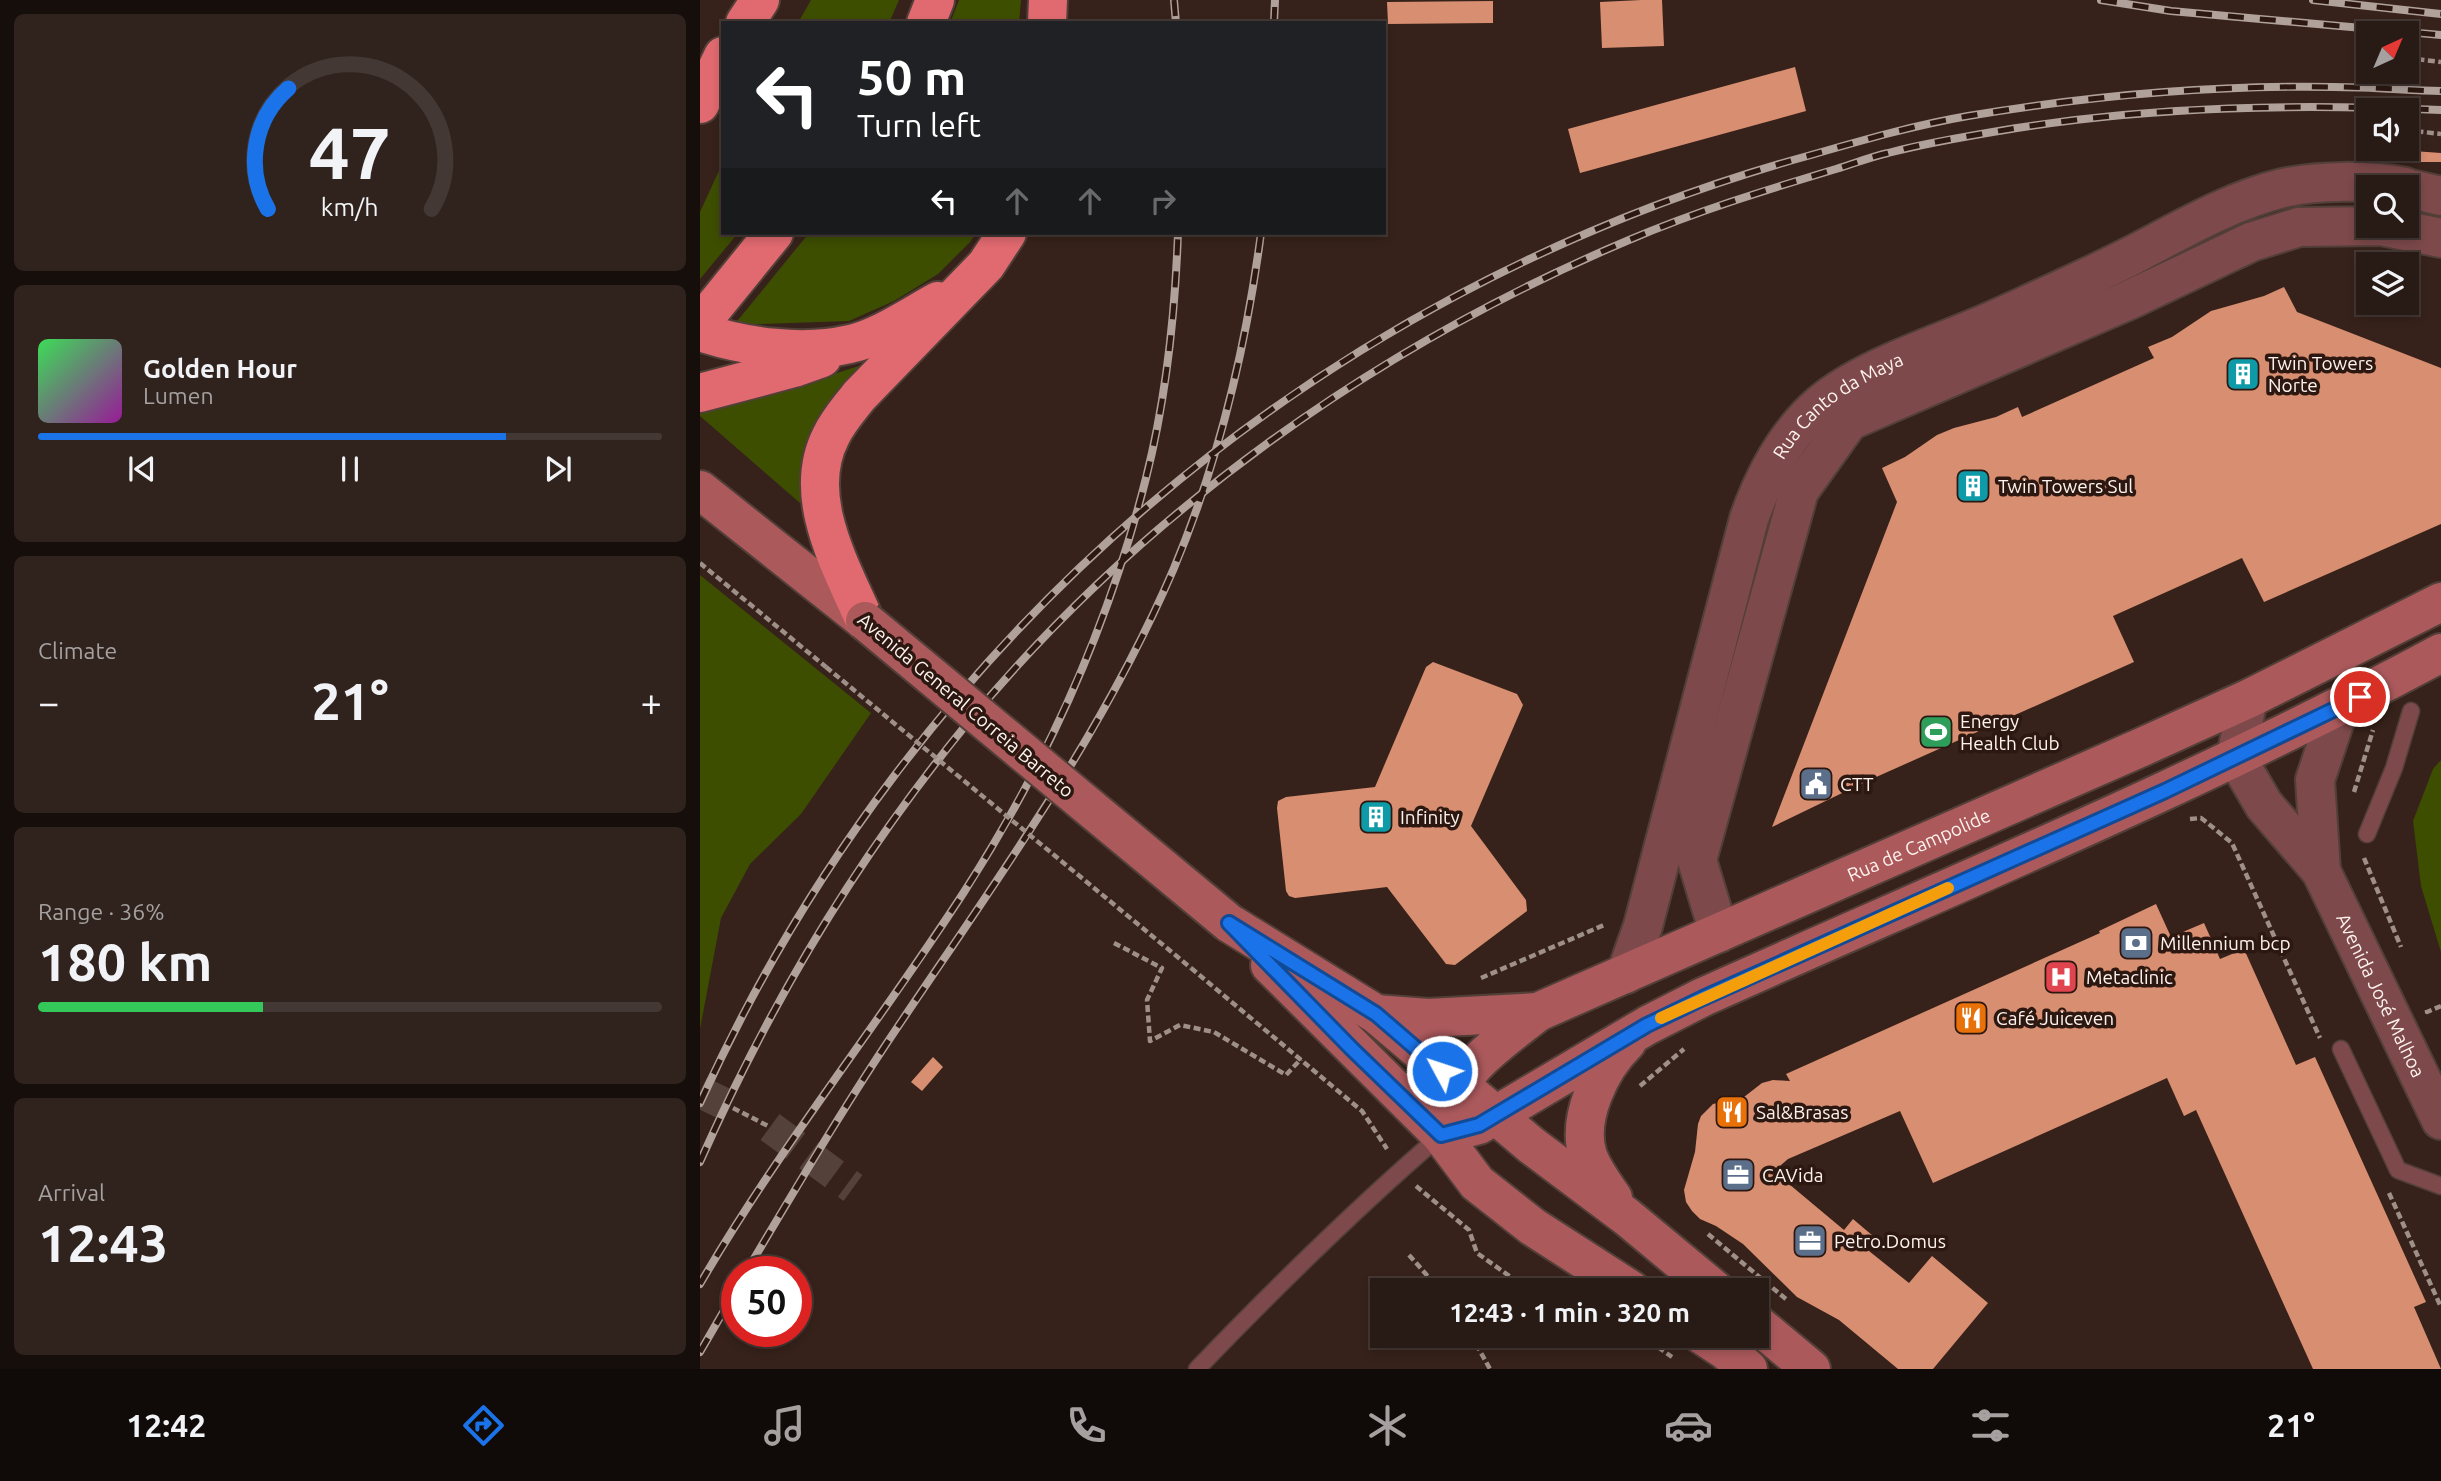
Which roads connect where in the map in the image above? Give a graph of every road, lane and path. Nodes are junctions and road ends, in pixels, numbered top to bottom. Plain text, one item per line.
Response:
1 (760, 0) edge
2 (935, 0) edge
3 (1048, 0) edge
4 (746, 21) edge
5 (927, 21) edge
6 (1047, 21) edge
7 (2419, 59) edge
8 (721, 60) edge
9 (2441, 62) edge
10 (700, 104) edge
11 (2419, 131) edge
12 (2441, 134) edge
13 (2356, 183) edge
14 (2419, 190) edge
15 (2441, 196) edge
16 (772, 235) edge
17 (1006, 235) edge
18 (2441, 238) edge
19 (967, 286) junction
20 (700, 324) edge
21 (700, 332) edge
22 (852, 344) junction
23 (700, 393) edge
24 (700, 489) edge
25 (700, 564) edge
26 (2441, 603) edge
27 (865, 621) junction
28 (2441, 653) edge
29 (2248, 699) junction
30 (2339, 708) junction
31 (2411, 712) dead end
32 (2236, 757) junction
33 (2188, 819) dead end
34 (2367, 834) dead end
35 (2321, 871) junction
36 (1229, 923) junction
37 (1719, 933) junction
38 (1114, 943) dead end
39 (1626, 974) junction
40 (1538, 1012) junction
41 (1376, 1014) junction
42 (1647, 1025) junction
43 (1692, 1043) dead end
44 (2322, 1044) dead end
45 (2341, 1049) dead end
46 (1301, 1059) junction
47 (1636, 1089) dead end
48 (1477, 1099) junction
49 (733, 1108) tunnel mouth
50 (2441, 1120) edge
51 (770, 1127) tunnel mouth
52 (1441, 1135) junction
53 (1401, 1169) junction
54 (2384, 1181) dead end
55 (2441, 1186) edge
56 (1627, 1217) junction
57 (1704, 1230) dead end
58 (1409, 1255) dead end
59 (1429, 1278) edge
60 (1512, 1278) edge
61 (1612, 1278) edge
62 (1701, 1278) edge
63 (1790, 1305) dead end
64 (2441, 1307) edge
65 (1769, 1334) edge
66 (1478, 1348) edge
67 (1691, 1349) edge
68 (1196, 1369) edge
69 (1490, 1369) edge
70 (1748, 1369) edge
71 (1811, 1369) edge

1 - 4 highway
2 - 5 highway
3 - 6 highway
7 - 9 path
8 - 10 highway
11 - 12 path
13 - 39 street, Rua Canto da Maya
14 - 15 street, Rua Canto da Maya
16 - 20 highway
17 - 19 highway
18 - 37 street, Rua Canto da Maya
19 - 22 highway
19 - 27 highway
21 - 22 highway
22 - 23 highway
24 - 27 main road, Avenida General Correia Barreto
25 - 46 path, bridge
26 - 29 main road, Rua de Campolide
27 - 36 main road, Avenida General Correia Barreto, bridge
28 - 30 main road, Rua de Campolide
29 - 32 street
29 - 37 main road, Rua de Campolide
30 - 32 main road, Rua de Campolide
30 - 35 street, Avenida José Malhoa
31 - 34 lane
32 - 35 street, Avenida José Malhoa
32 - 42 main road, Rua de Campolide
33 - 44 path
35 - 50 street, Avenida José Malhoa
36 - 41 main road, Avenida General Correia Barreto
36 - 52 main road, Avenida General Correia Barreto
37 - 39 main road, Rua de Campolide
38 - 46 path
39 - 40 main road, Rua de Campolide
40 - 41 main road
40 - 48 main road, Rua de Campolide
41 - 48 main road, Avenida General Correia Barreto
42 - 48 main road, Rua de Campolide
42 - 56 main road, Rua de Campolide
43 - 47 path
45 - 55 lane
46 - 53 path
48 - 52 main road, Rua de Campolide
48 - 56 main road, Rua de Campolide
49 - 51 path
52 - 53 lane
52 - 61 main road
53 - 60 path
53 - 68 lane
54 - 64 path
56 - 62 main road, Rua de Campolide
57 - 63 path
58 - 59 path
65 - 71 main road
66 - 69 path
67 - 70 main road

